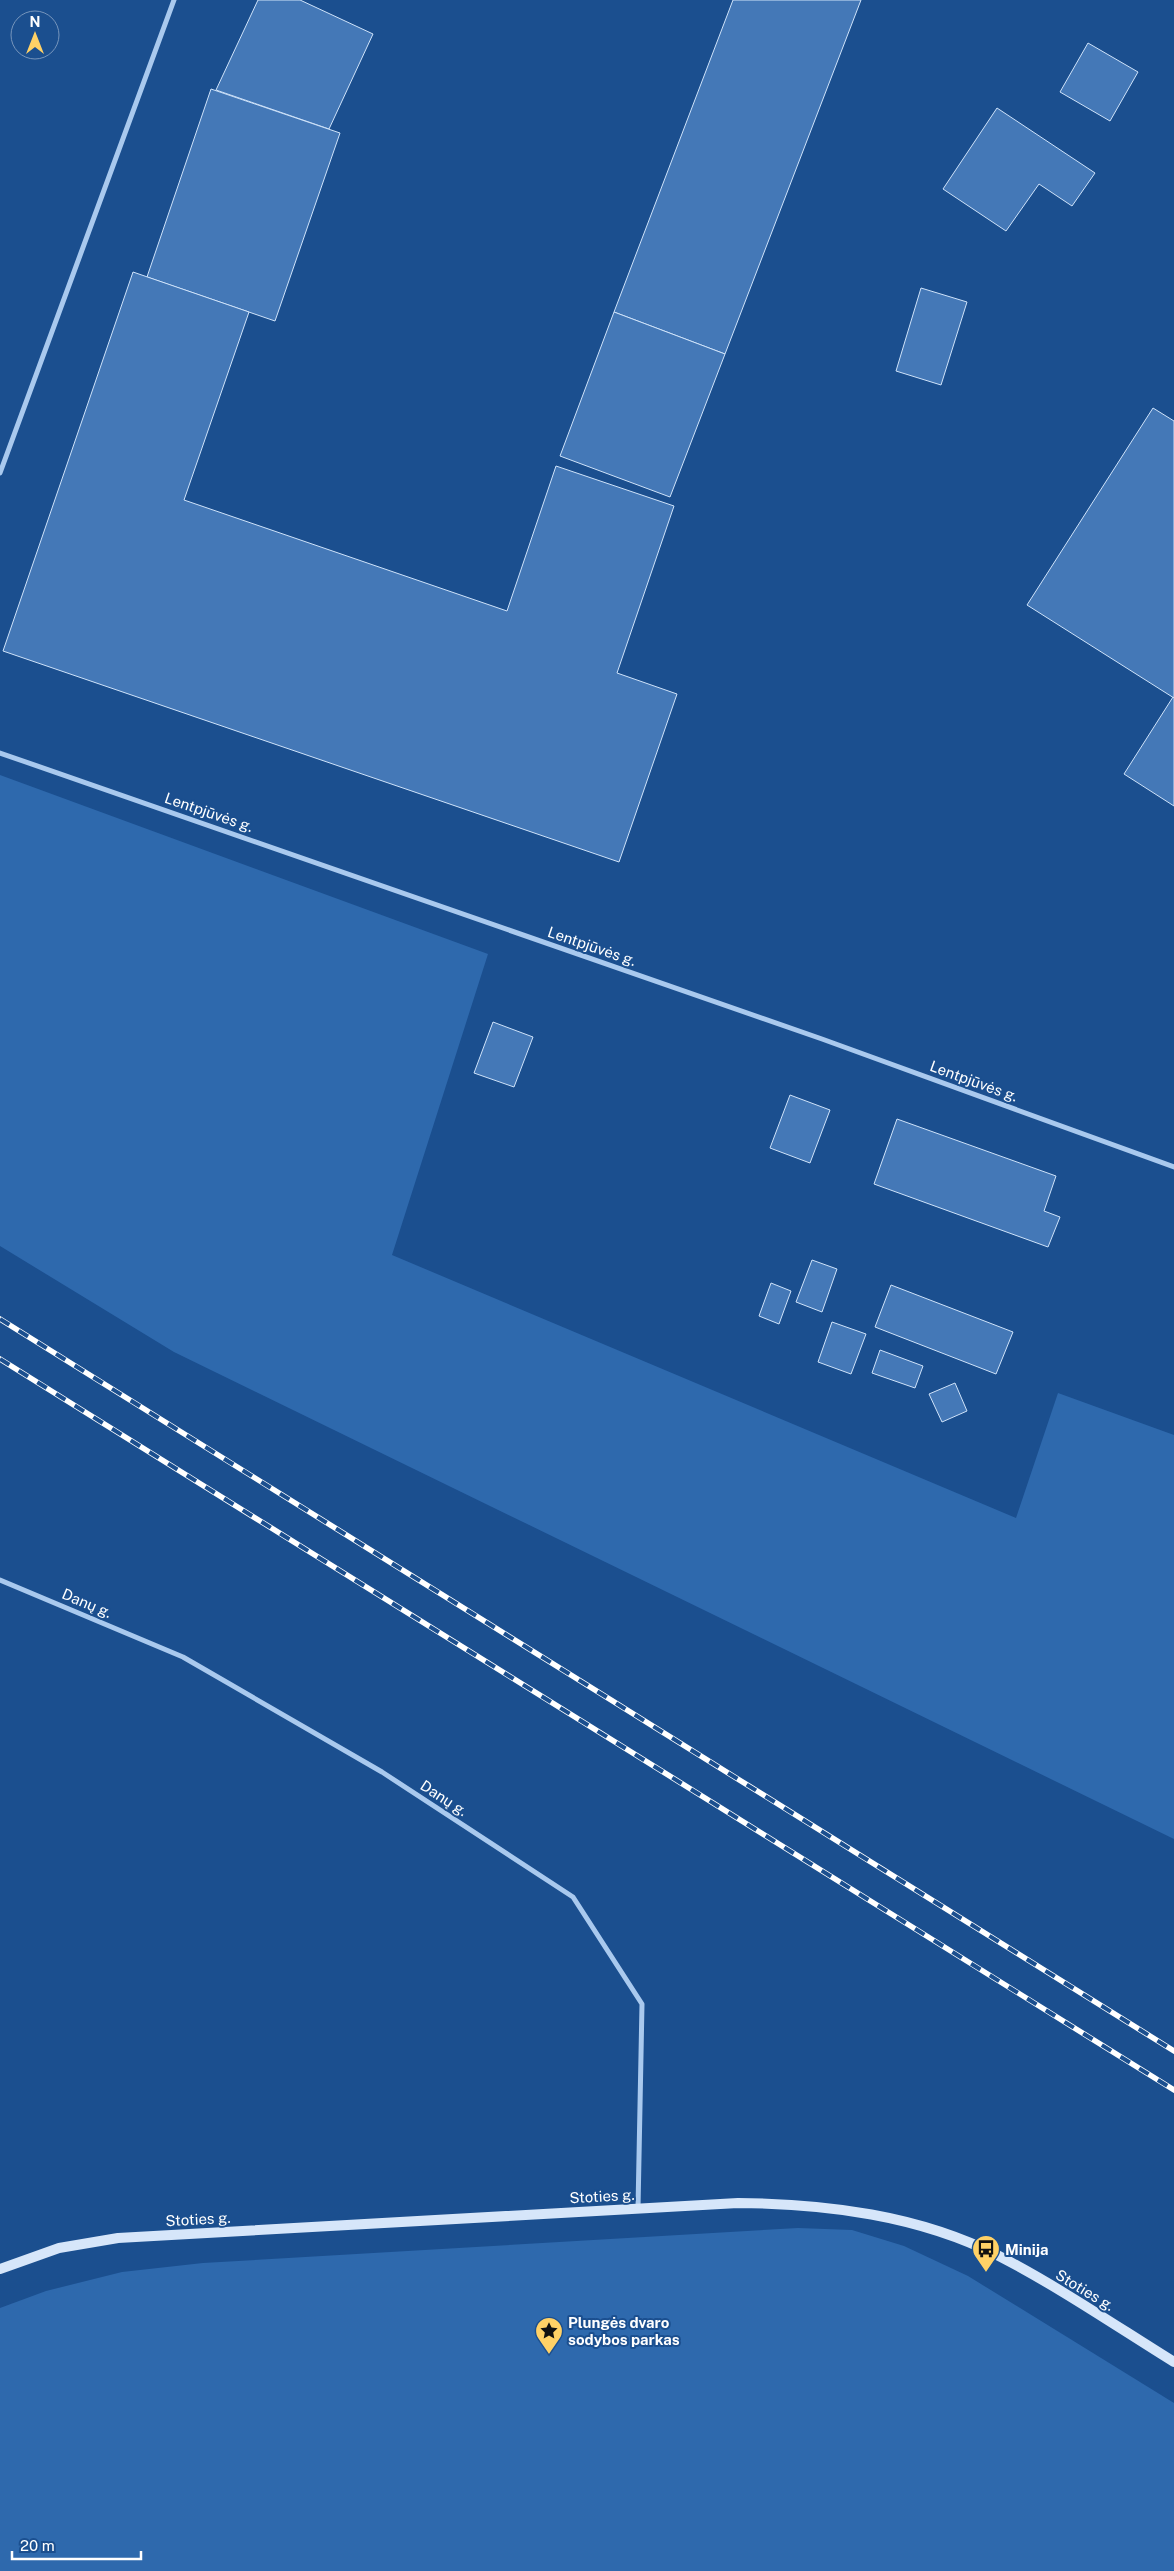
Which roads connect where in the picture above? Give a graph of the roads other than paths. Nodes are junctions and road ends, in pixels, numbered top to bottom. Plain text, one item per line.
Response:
1 (174, 0) edge
2 (0, 474) edge
3 (0, 753) edge
4 (1174, 1166) edge
5 (0, 1580) edge
6 (638, 2209) junction
7 (0, 2269) edge
8 (1174, 2362) edge

1 - 2 street
3 - 4 street, Lentpjūvės g.
5 - 6 street, Danų g.
6 - 7 main road, Stoties g.
6 - 8 main road, Stoties g.

